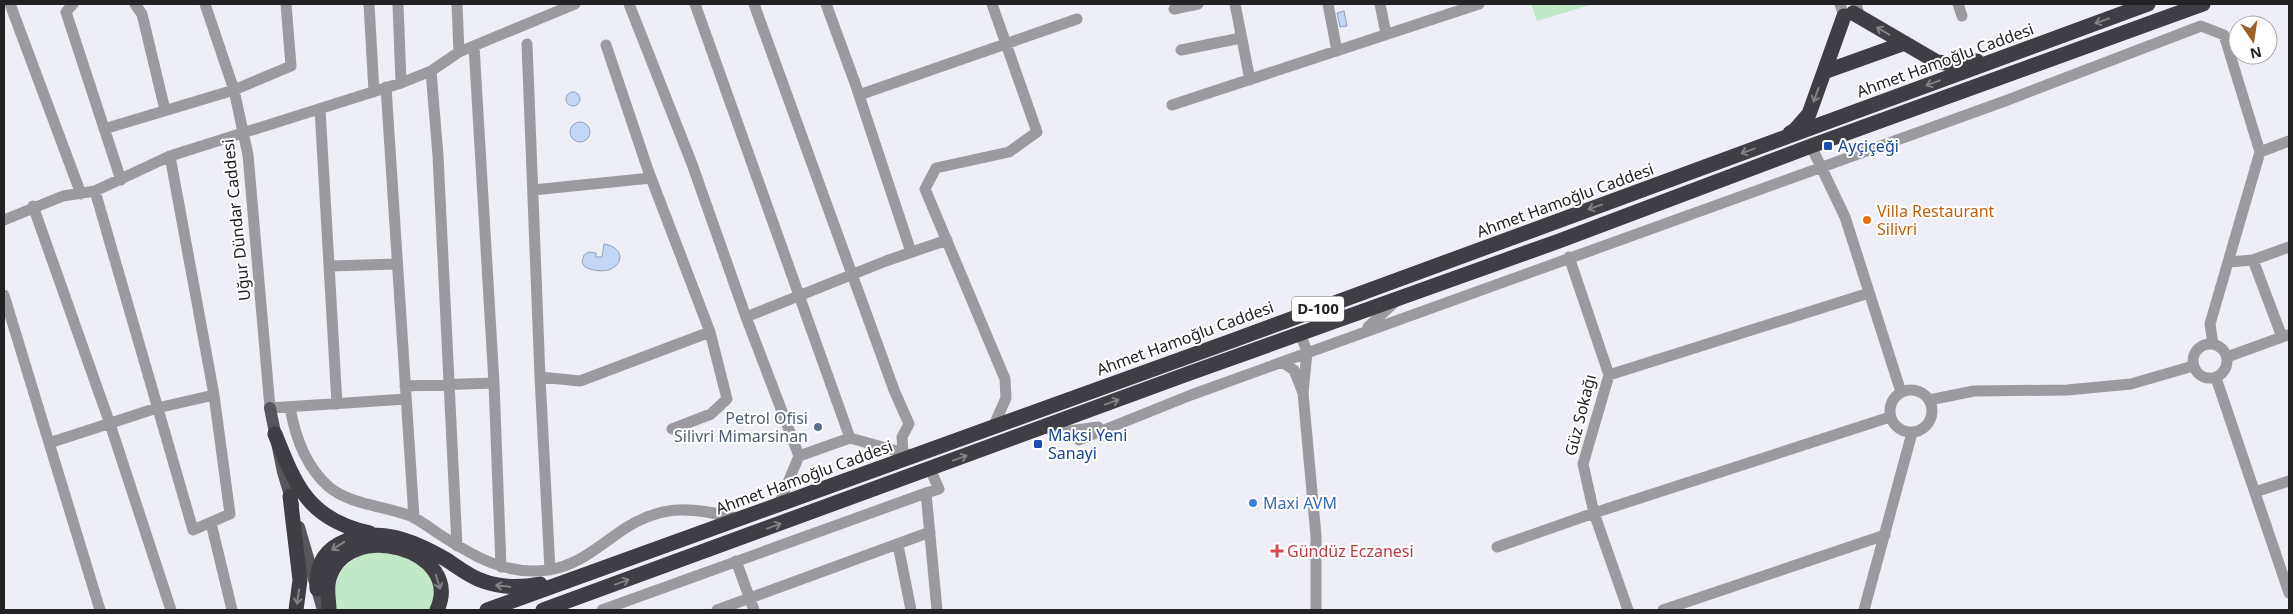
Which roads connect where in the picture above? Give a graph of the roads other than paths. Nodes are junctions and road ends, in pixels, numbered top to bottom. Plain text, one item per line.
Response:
1 (10, 4) edge
2 (73, 4) edge
3 (135, 4) edge
4 (205, 4) edge
5 (286, 4) edge
6 (368, 4) edge
7 (398, 4) edge
8 (457, 4) edge
9 (575, 4) edge
10 (630, 4) edge
11 (695, 4) edge
12 (754, 4) edge
13 (826, 4) edge
14 (992, 4) edge
15 (1198, 4) edge
16 (1235, 4) edge
17 (1328, 4) edge
18 (1380, 4) edge
19 (1958, 4) edge
20 (2148, 4) edge
21 (2203, 4) edge
22 (1473, 5) edge
23 (1174, 9) dead end
24 (1848, 9) edge
25 (1962, 16) dead end
26 (1077, 19) dead end
27 (1386, 34) junction
28 (1241, 38) junction
29 (1905, 43) junction
30 (527, 44) dead end
31 (1006, 44) junction
32 (606, 45) dead end
33 (474, 46) junction
34 (2027, 48) junction
35 (1181, 50) dead end
36 (1337, 51) junction
37 (459, 52) junction
38 (431, 71) junction
39 (1824, 72) junction
40 (1250, 80) junction
41 (401, 83) junction
42 (386, 87) junction
43 (234, 90) junction
44 (374, 92) junction
45 (859, 95) junction
46 (1172, 105) dead end
47 (320, 109) junction
48 (165, 110) junction
49 (104, 129) junction
50 (244, 132) junction
51 (2289, 141) edge
52 (1769, 144) junction
53 (1811, 146) junction
54 (2260, 152) junction
55 (170, 156) junction
56 (1821, 166) junction
57 (651, 178) junction
58 (121, 180) junction
59 (533, 190) junction
60 (95, 192) junction
61 (81, 194) junction
62 (33, 206) junction
63 (4, 220) edge
64 (947, 240) junction
65 (2289, 246) edge
66 (911, 252) junction
67 (1569, 257) junction
68 (2253, 260) junction
69 (2228, 262) junction
70 (397, 264) junction
71 (330, 266) junction
72 (852, 275) junction
73 (1869, 293) junction
74 (4, 295) edge
75 (800, 296) junction
76 (1399, 298) junction
77 (746, 317) junction
78 (710, 332) junction
79 (1363, 332) junction
80 (1301, 335) junction
81 (2286, 335) edge
82 (2213, 344) junction
83 (1307, 352) junction
84 (2227, 357) junction
85 (1282, 362) junction
86 (2193, 366) junction
87 (1609, 375) junction
88 (540, 377) junction
89 (2216, 378) junction
90 (494, 383) junction
91 (448, 385) junction
92 (405, 386) junction
93 (1901, 392) junction
94 (1303, 393) junction
95 (214, 395) junction
96 (406, 399) junction
97 (1929, 400) junction
98 (337, 404) junction
99 (290, 407) junction
100 (157, 408) junction
101 (270, 408) junction
102 (1135, 416) junction
103 (1890, 417) junction
104 (110, 424) junction
105 (994, 426) junction
106 (1040, 428) junction
107 (672, 429) dead end
108 (1912, 432) junction
109 (275, 434) junction
110 (850, 438) junction
111 (1079, 440) dead end
112 (49, 443) junction
113 (908, 454) junction
114 (799, 456) junction
115 (930, 469) junction
116 (2289, 481) edge
117 (2255, 492) junction
118 (926, 493) junction
119 (290, 496) junction
120 (779, 504) junction
121 (1594, 513) junction
122 (414, 518) junction
123 (739, 519) junction
124 (210, 522) junction
125 (930, 532) junction
126 (381, 534) junction
127 (1885, 535) junction
128 (898, 545) junction
129 (457, 546) junction
130 (1497, 547) dead end
131 (736, 561) junction
132 (501, 567) junction
133 (602, 569) junction
134 (550, 570) junction
135 (317, 589) junction
136 (595, 592) junction
137 (2289, 593) edge
138 (750, 598) junction
139 (100, 610) edge
140 (172, 610) edge
141 (232, 610) edge
142 (296, 610) edge
143 (323, 610) edge
144 (329, 610) edge
145 (437, 610) edge
146 (487, 610) edge
147 (543, 610) edge
148 (559, 610) edge
149 (603, 610) edge
150 (717, 610) edge
151 (754, 610) edge
152 (910, 610) edge
153 (937, 610) edge
154 (1316, 610) edge
155 (1628, 610) edge
156 (1663, 610) edge
157 (1864, 610) edge

1 - 61 street
2 - 49 street
3 - 48 street
4 - 43 street, Uğur Dündar Caddesi
5 - 43 street
6 - 44 street
7 - 41 street
8 - 37 street
9 - 33 street
10 - 77 street
11 - 75 street
12 - 72 street
13 - 45 street
14 - 31 street
15 - 23 street
16 - 28 street
17 - 36 street
18 - 27 street
19 - 25 street
20 -> 34 highway, Ahmet Hamoğlu Caddesi / D-100
21 - 53 highway, D-100
22 - 27 street
29 -> 24 highway
24 - 39 highway
26 - 31 street
27 - 36 street
28 - 35 street
28 - 40 street
29 - 34 highway
29 - 39 highway
30 - 59 street
31 - 45 street
31 - 64 street
32 - 57 street
33 - 37 street
33 - 90 street
34 -> 52 highway, Ahmet Hamoğlu Caddesi / D-100
36 - 40 street
37 - 38 street
38 - 41 street
38 - 91 street
39 -> 52 highway
40 - 46 street
41 - 42 street
42 - 44 street
42 - 70 street
43 - 48 street
43 - 50 street, Uğur Dündar Caddesi
44 - 47 street
45 - 66 street
47 - 50 street
47 - 71 street
48 - 49 street
49 - 58 street
50 - 55 street
50 - 101 street, Uğur Dündar Caddesi
51 - 54 street
52 -> 105 highway, Ahmet Hamoğlu Caddesi / D-100
53 - 56 street
53 - 76 highway, D-100
54 - 56 street
54 - 69 street
55 - 58 street
55 - 95 street
56 - 67 street
56 - 73 street
57 - 59 street
57 - 78 street
58 - 60 street
59 - 88 street
60 - 61 street
60 - 100 street
61 - 62 street
62 - 63 street
62 - 104 street
64 - 66 street
64 - 105 street
65 - 68 street
66 - 72 street
67 - 79 street
67 - 87 street, Güz Sokağı
68 - 69 street
68 - 81 street
69 - 82 street
70 - 71 street
70 - 92 street
71 - 98 street
72 - 75 street
72 - 113 street
73 - 87 street
73 - 93 street
74 - 112 street
75 - 77 street
75 - 110 street
76 - 79 street
76 - 80 highway, D-100
77 - 114 street
78 - 88 street
78 - 107 street
79 - 83 street
80 - 83 street
106 -> 80 highway, D-100
81 - 84 street
82 - 84 street
82 - 86 street
83 - 85 street
83 - 94 street
84 - 89 street
85 - 94 street
85 - 102 street
86 - 89 street
86 - 97 street
87 - 121 street, Güz Sokağı
88 - 134 street
89 - 117 street
90 - 91 street
90 - 132 street
91 - 92 street
91 - 129 street
92 - 96 street
93 - 97 street
93 - 103 street
94 - 154 street
95 - 100 street
95 - 124 street
96 - 98 street
96 - 122 street
97 - 108 street
98 - 99 street
99 - 101 street
99 - 122 street
100 - 104 street
100 - 124 street
101 - 109 main road
102 - 106 street
102 - 111 street
103 - 108 street
103 - 121 street
104 - 112 street
104 - 140 street
105 - 113 highway, Ahmet Hamoğlu Caddesi / D-100
115 -> 106 highway, D-100
108 - 127 street
109 - 119 main road
109 - 126 highway
110 - 113 street
110 - 114 street
112 - 139 street
113 - 120 highway, Ahmet Hamoğlu Caddesi / D-100
114 - 120 street
115 - 118 street
136 -> 115 highway, D-100
116 - 117 street
117 - 137 street
118 - 125 street
118 - 131 street
119 - 135 main road
119 -> 142 highway
120 - 123 highway, Ahmet Hamoğlu Caddesi / D-100
121 - 130 street
121 - 155 street, Güz Sokağı
122 - 129 street
123 - 133 highway, Ahmet Hamoğlu Caddesi / D-100
123 - 134 street
124 - 141 street
125 - 128 street
125 - 153 street
133 -> 126 highway
126 -> 135 highway
127 - 156 street
127 - 157 street
128 - 138 street
128 - 152 street
129 - 132 street
131 - 138 street
131 - 149 street
132 - 134 street
133 - 146 highway, Ahmet Hamoğlu Caddesi / D-100
135 - 143 main road
136 - 147 highway, D-100
136 - 148 highway
138 - 150 street
138 - 151 street
144 -> 145 highway

